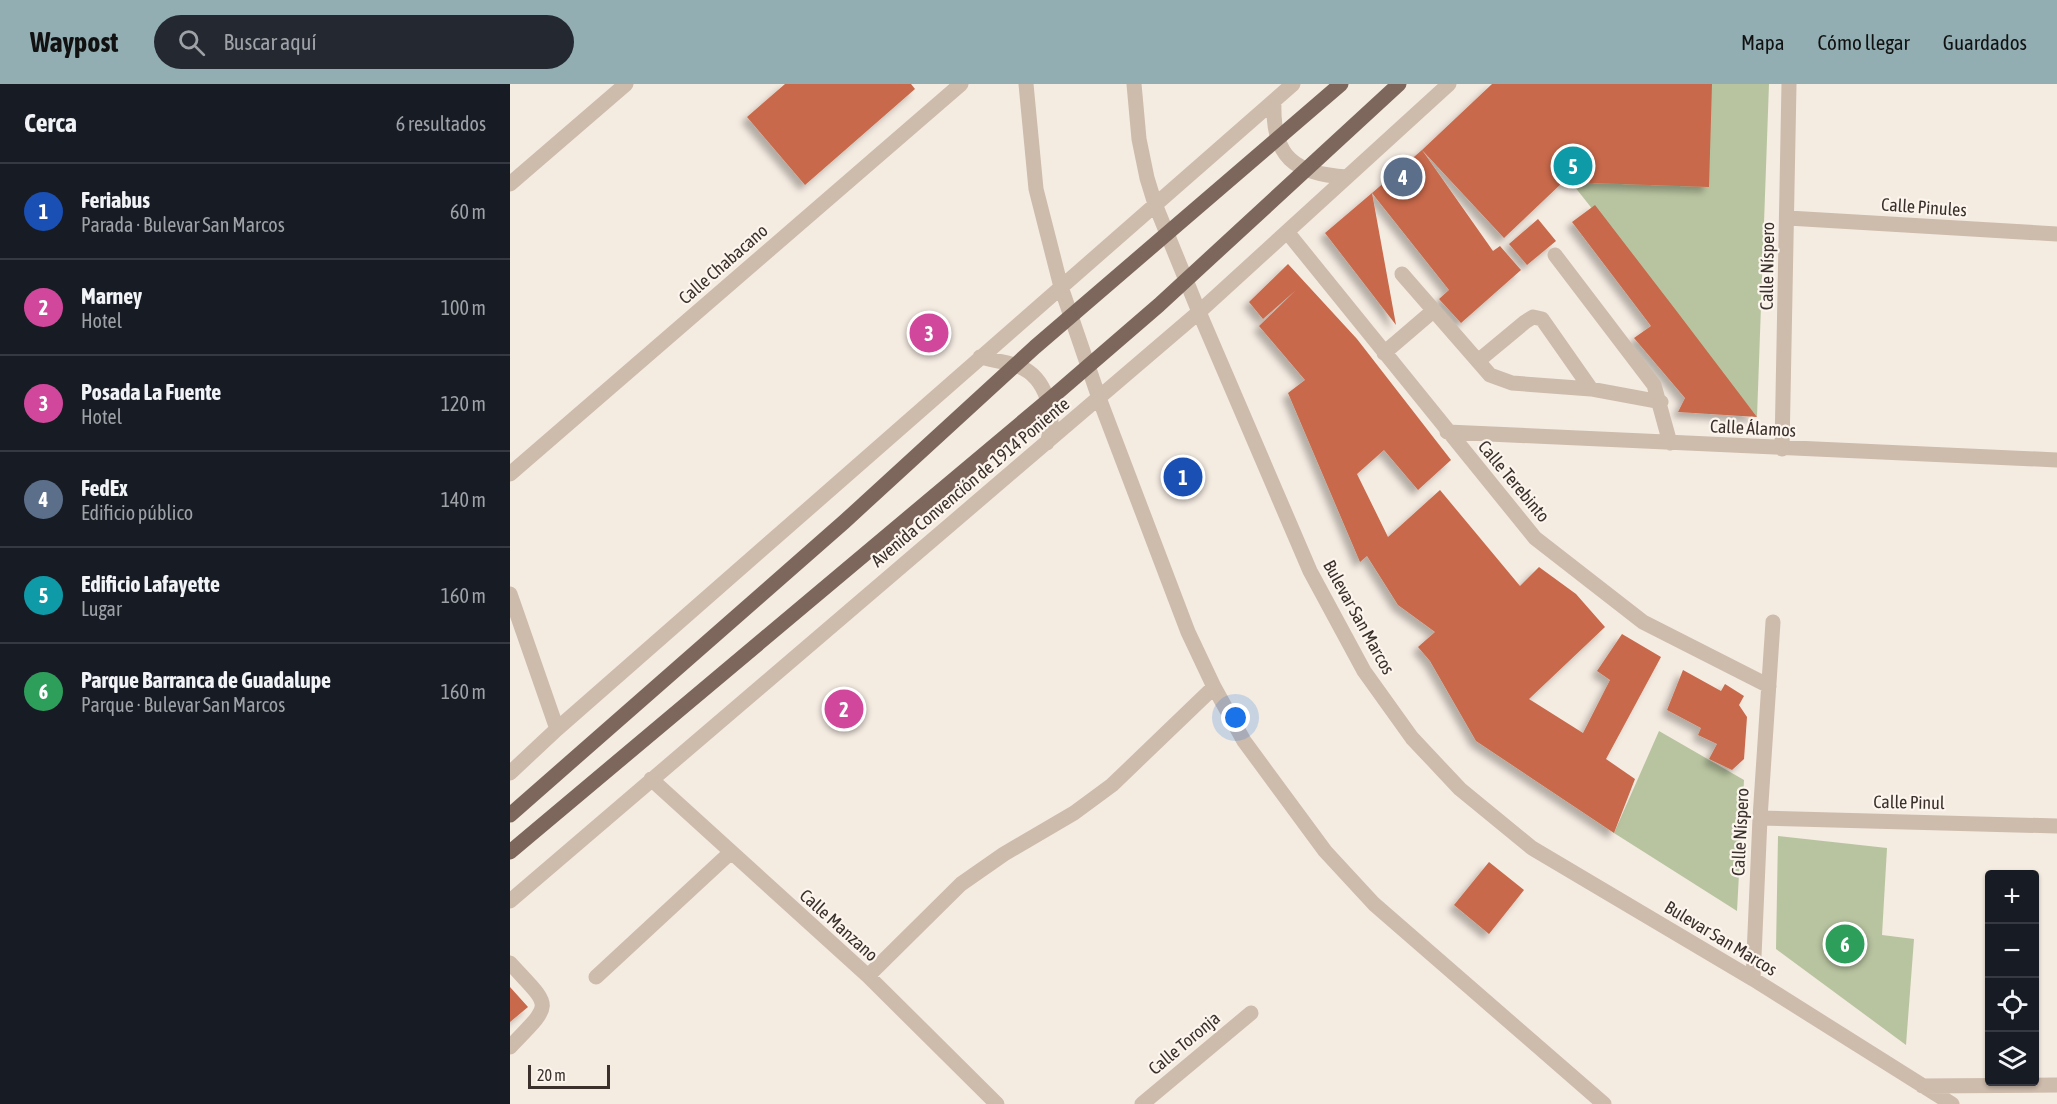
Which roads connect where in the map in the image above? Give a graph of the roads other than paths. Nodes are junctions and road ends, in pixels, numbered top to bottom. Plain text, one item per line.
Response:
1 (626, 84) edge
2 (937, 84) edge
3 (961, 84) edge
4 (1026, 84) edge
5 (1134, 84) edge
6 (1293, 84) edge
7 (1341, 84) edge
8 (1399, 84) edge
9 (1449, 84) edge
10 (1789, 84) edge
11 (947, 96) junction
12 (1274, 102) junction
13 (1347, 177) junction
14 (510, 184) edge
15 (1155, 204) junction
16 (1788, 218) junction
17 (1288, 232) junction
18 (2057, 234) edge
19 (1555, 255) dead end
20 (1402, 274) dead end
21 (1061, 287) junction
22 (1433, 311) junction
23 (1199, 312) junction
24 (1384, 352) junction
25 (980, 357) junction
26 (1478, 361) junction
27 (1591, 389) junction
28 (1099, 398) junction
29 (1661, 402) junction
30 (1447, 432) junction
31 (1047, 443) junction
32 (1670, 443) junction
33 (1782, 449) junction
34 (2057, 460) edge
35 (510, 474) edge
36 (510, 594) edge
37 (1773, 622) dead end
38 (1769, 686) junction
39 (1214, 687) junction
40 (557, 729) junction
41 (510, 773) edge
42 (651, 779) junction
43 (510, 815) edge
44 (1760, 818) junction
45 (2057, 826) edge
46 (510, 852) edge
47 (730, 853) junction
48 (510, 902) edge
49 (510, 963) edge
50 (868, 976) junction
51 (596, 977) dead end
52 (1753, 980) junction
53 (1251, 1013) dead end
54 (510, 1047) edge
55 (2057, 1085) edge
56 (1922, 1086) junction
57 (1593, 1101) edge
58 (997, 1104) edge
59 (1142, 1104) edge
60 (1952, 1104) edge

1 - 14 street
2 - 11 street
3 - 11 street, Calle Chabacano
4 - 21 street
5 - 15 street, Bulevar San Marcos
6 - 12 street
7 - 43 main road
8 - 46 main road, Avenida Convención de 1914 Poniente
9 - 13 street, Avenida Convención de 1914 Poniente
10 - 16 street, Calle Níspero
11 - 35 street, Calle Chabacano
12 - 13 street
12 - 15 street
13 - 17 street, Avenida Convención de 1914 Poniente
15 - 21 street
15 - 23 street, Bulevar San Marcos
16 - 18 street, Calle Pinules
16 - 33 street, Calle Níspero
17 - 23 street, Avenida Convención de 1914 Poniente
17 - 24 street, Calle Terebinto
19 - 29 street
20 - 22 street
21 - 25 street
21 - 28 street
22 - 24 street
22 - 26 street
23 - 28 street, Avenida Convención de 1914 Poniente
23 - 52 street, Bulevar San Marcos
24 - 30 street, Calle Terebinto
25 - 31 street
25 - 40 street
26 - 27 street
26 - 27 street
27 - 29 street
28 - 31 street, Avenida Convención de 1914 Poniente
28 - 39 street
29 - 32 street
30 - 32 street, Calle Álamos
30 - 38 street, Calle Terebinto
31 - 42 street, Avenida Convención de 1914 Poniente
32 - 33 street, Calle Álamos
33 - 34 street, Calle Álamos
36 - 40 street
37 - 38 street, Calle Níspero
38 - 44 street, Calle Níspero
39 - 50 street
39 - 57 street
40 - 41 street
42 - 47 street, Calle Manzano
42 - 48 street, Avenida Convención de 1914 Poniente
44 - 45 street, Calle Pinul
44 - 52 street, Calle Níspero
47 - 50 street, Calle Manzano
47 - 51 street
49 - 54 street
50 - 58 street, Calle Manzano
52 - 56 street, Bulevar San Marcos
53 - 59 street, Calle Toronja
55 - 56 street
56 - 60 street, Bulevar San Marcos

